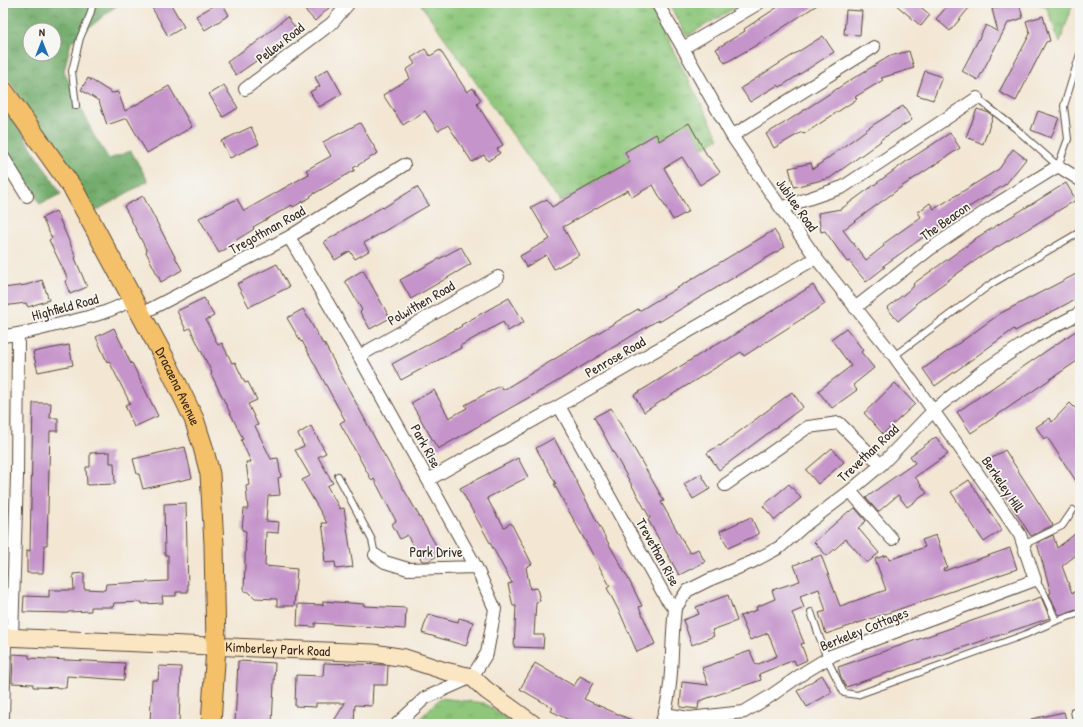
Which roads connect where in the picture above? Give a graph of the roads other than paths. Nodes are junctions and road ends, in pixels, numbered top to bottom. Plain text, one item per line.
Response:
1 (93, 3) edge
2 (349, 3) edge
3 (657, 3) edge
4 (759, 3) edge
5 (874, 47) dead end
6 (683, 48) junction
7 (1080, 54) edge
8 (245, 89) dead end
9 (3, 90) edge
10 (977, 98) joint
11 (76, 106) dead end
12 (732, 136) junction
13 (3, 157) edge
14 (404, 165) dead end
15 (1058, 166) junction
16 (1080, 180) edge
17 (27, 196) dead end
18 (781, 208) junction
19 (1080, 232) edge
20 (289, 237) junction
21 (816, 258) junction
22 (498, 277) dead end
23 (137, 307) junction
24 (855, 308) junction
25 (1080, 313) edge
26 (18, 335) junction
27 (3, 336) edge
28 (359, 356) junction
29 (894, 356) junction
30 (560, 406) junction
31 (933, 411) junction
32 (881, 465) junction
33 (338, 476) dead end
34 (428, 480) junction
35 (725, 485) dead end
36 (850, 492) junction
37 (1073, 510) dead end
38 (892, 538) dead end
39 (1023, 545) junction
40 (375, 555) joint
41 (476, 567) junction
42 (1035, 580) junction
43 (675, 609) junction
44 (810, 612) dead end
45 (1080, 613) edge
46 (1056, 621) junction
47 (8, 637) edge
48 (216, 647) junction
49 (827, 658) junction
50 (472, 677) junction
51 (1074, 711) dead end
52 (663, 719) edge
53 (3, 724) edge
54 (211, 724) edge
55 (397, 724) edge
56 (533, 724) edge
57 (1077, 724) edge

1 - 11 lane
2 - 8 street, Pellew Road
3 - 6 street, Jubilee Road
4 - 6 street
5 - 12 street
6 - 12 street, Jubilee Road
7 - 15 lane
9 - 23 main road, Dracaena Avenue
10 - 15 lane
10 - 18 street
12 - 18 street, Jubilee Road
13 - 17 street
14 - 20 street, Tregothnan Road
15 - 16 street
15 - 24 street, The Beacon
18 - 21 street, Jubilee Road
19 - 29 lane
20 - 23 street, Tregothnan Road
20 - 28 street, Park Rise
21 - 24 street, Jubilee Road
21 - 30 street, Penrose Road
22 - 28 street, Polwithen Road
23 - 26 street, Highfield Road
23 - 48 main road, Dracaena Avenue
24 - 29 street, Jubilee Road
25 - 31 street, Trevethan Road
26 - 27 street, Highfield Road
26 - 47 street
28 - 34 street, Park Rise
29 - 31 street, Jubilee Road
30 - 34 street, Penrose Road
30 - 43 street, Trevethan Rise
31 - 32 street, Trevethan Road
31 - 39 street, Berkeley Hill
32 - 35 street
32 - 36 street, Trevethan Road
33 - 40 lane
34 - 41 street, Park Rise
36 - 38 street
36 - 43 street, Trevethan Road
37 - 39 lane
39 - 42 street, Berkeley Hill
40 - 41 street, Park Drive
41 - 50 street, Park Rise
42 - 46 lane
42 - 49 street, Berkeley Cottages
43 - 52 street
44 - 49 lane
45 - 46 lane
46 - 49 lane
47 - 48 street, Kimberley Park Road
47 - 53 lane
48 - 50 street, Kimberley Park Road
48 - 54 main road, Dracaena Avenue
49 - 52 street, Berkeley Cottages
50 - 55 street
50 - 56 street
51 - 57 lane

